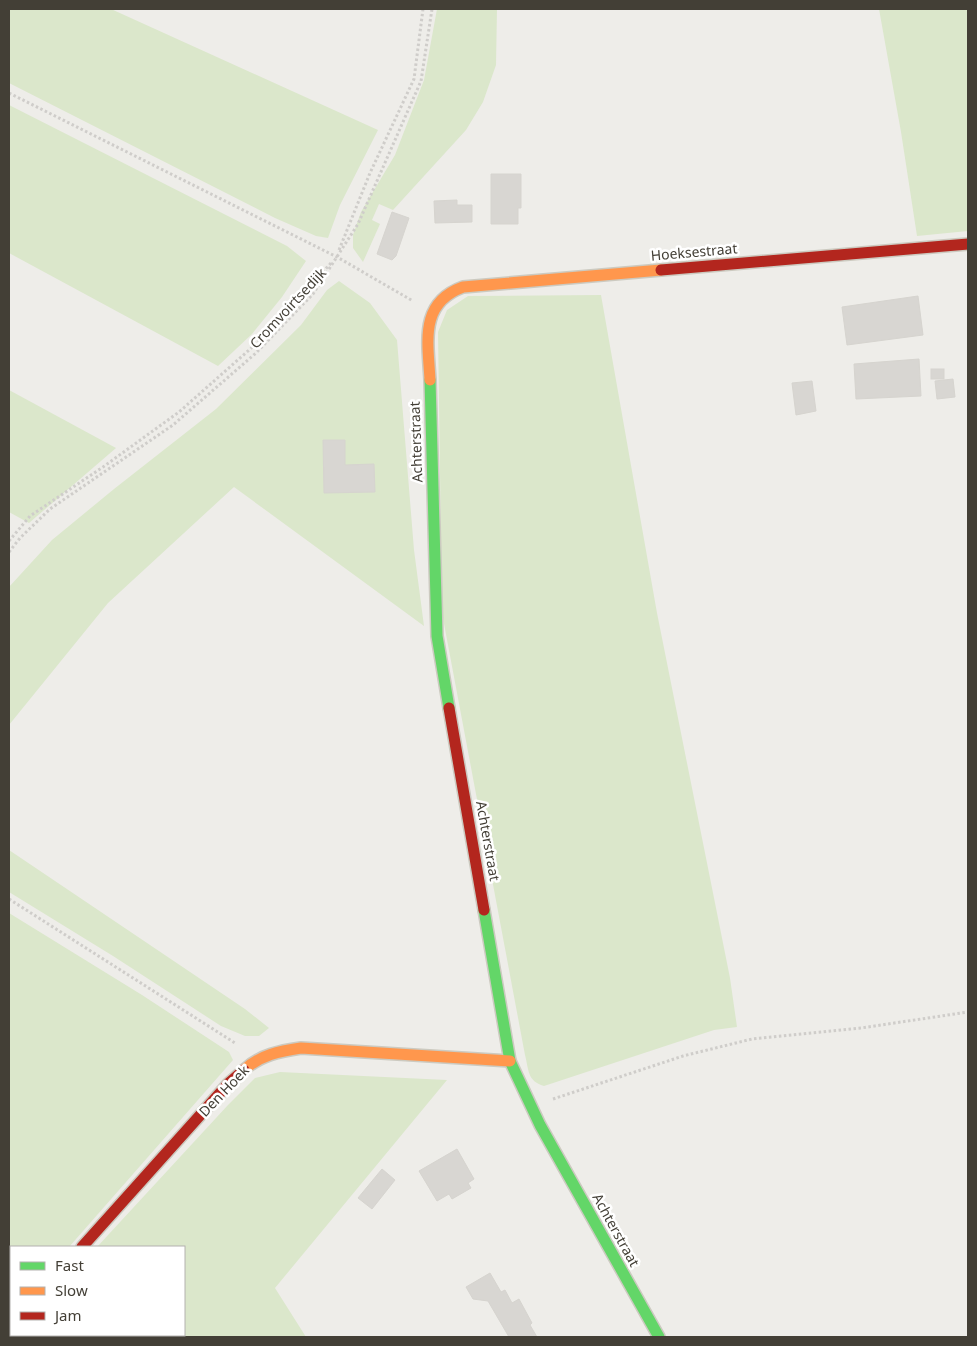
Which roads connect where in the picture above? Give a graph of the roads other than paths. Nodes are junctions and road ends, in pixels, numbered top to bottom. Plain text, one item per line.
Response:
1 (968, 244) edge
2 (432, 312) joint
3 (510, 1061) junction
4 (83, 1246) edge
5 (659, 1337) edge

1 - 2 street, Hoeksestraat
2 - 3 street, Achterstraat
3 - 4 street, Den Hoek
3 - 5 street, Achterstraat

